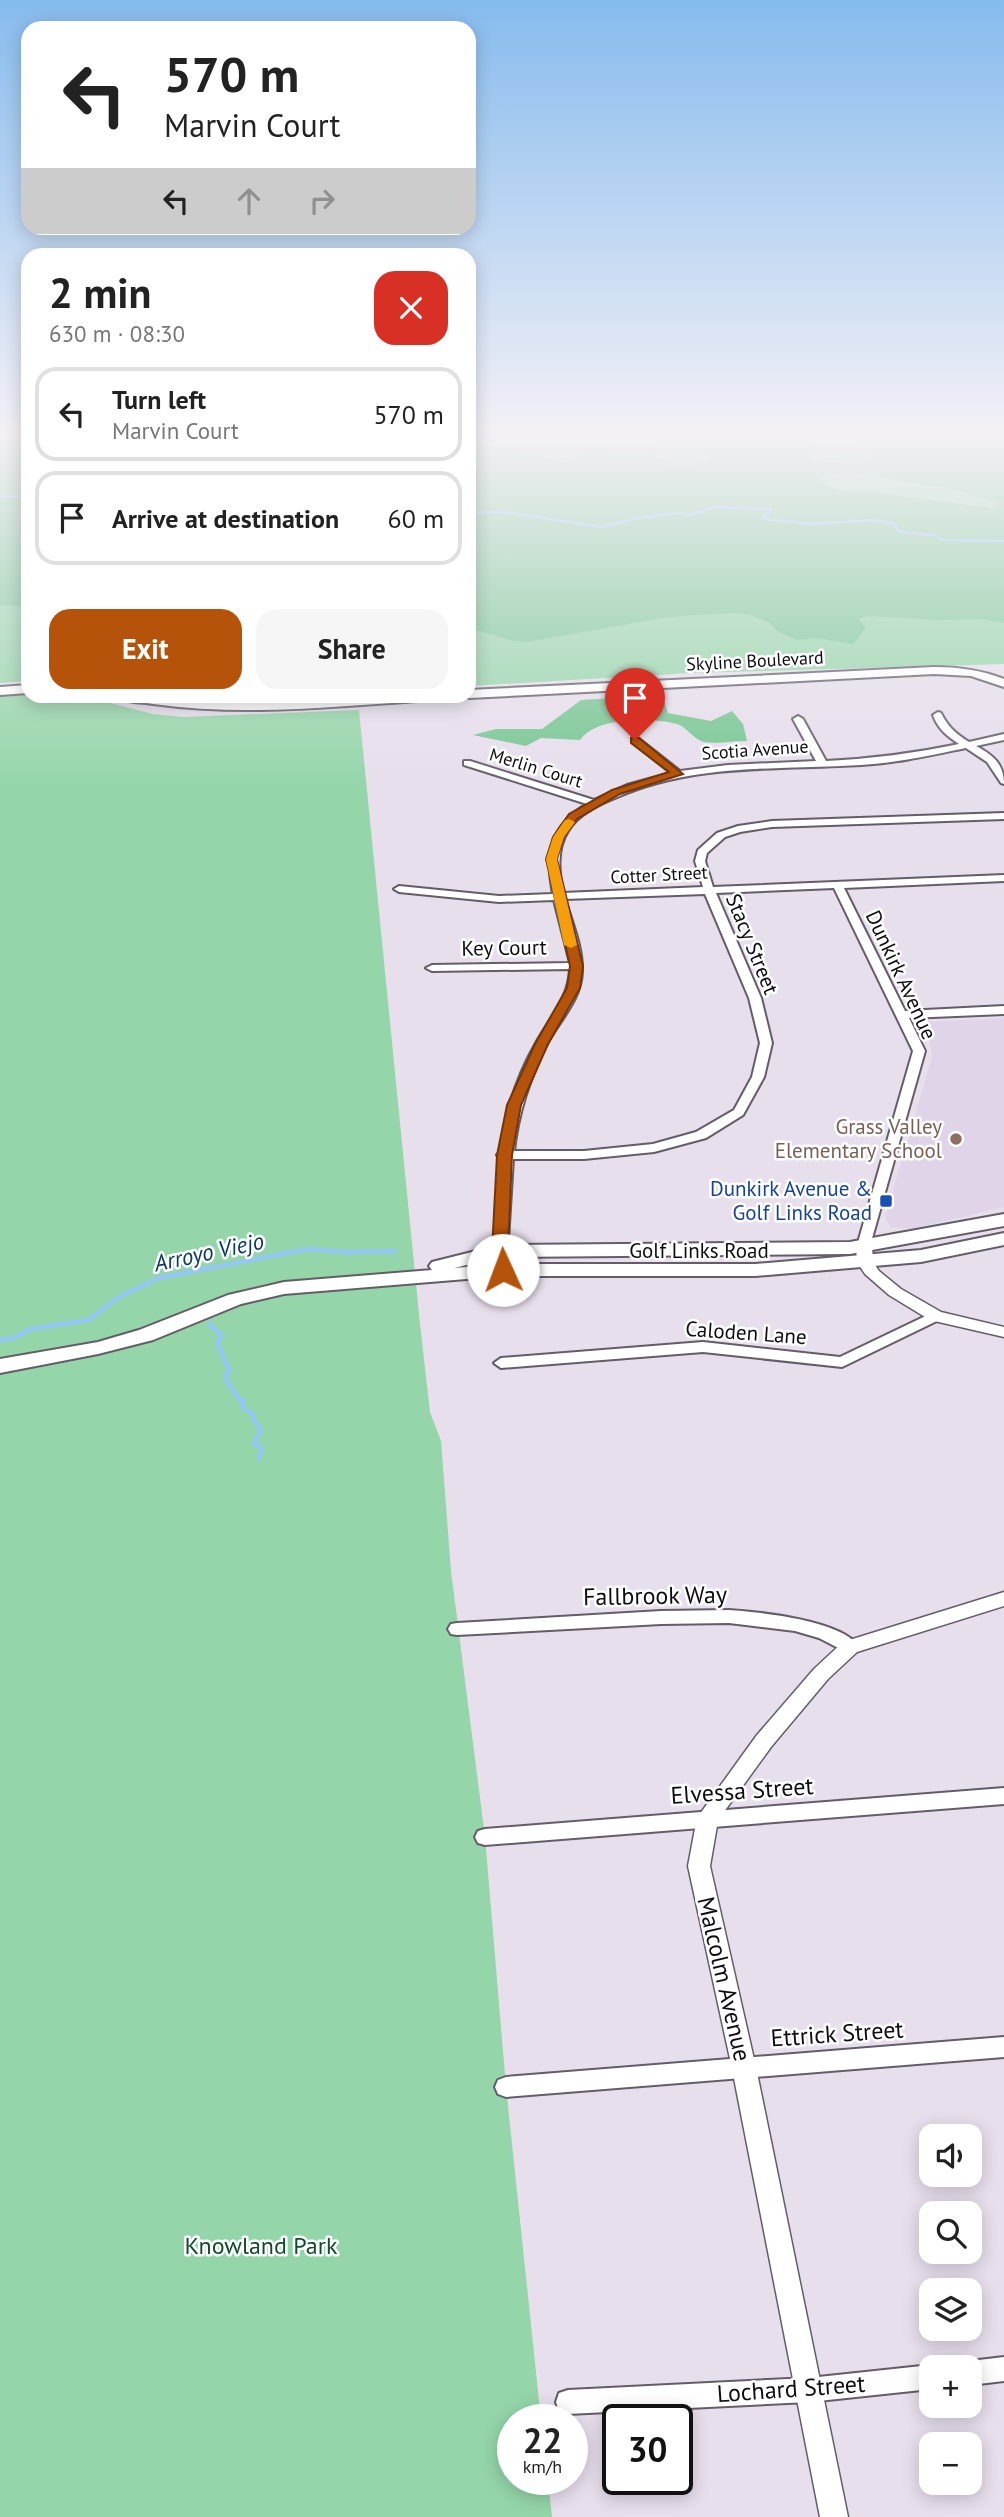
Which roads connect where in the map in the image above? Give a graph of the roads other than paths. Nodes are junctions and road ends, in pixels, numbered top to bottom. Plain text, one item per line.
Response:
1 (1002, 681) edge
2 (21, 690) edge
3 (0, 691) edge
4 (476, 694) edge
5 (173, 703) edge
6 (312, 703) edge
7 (938, 715) dead end
8 (798, 719) dead end
9 (1004, 737) edge
10 (635, 740) dead end
11 (968, 744) junction
12 (467, 763) dead end
13 (822, 763) junction
14 (678, 774) junction
15 (1004, 780) edge
16 (595, 803) junction
17 (1004, 816) edge
18 (1004, 878) edge
19 (837, 884) junction
20 (399, 890) dead end
21 (709, 890) junction
22 (559, 897) junction
23 (576, 966) junction
24 (432, 968) dead end
25 (1004, 1010) edge
26 (903, 1015) junction
27 (505, 1155) junction
28 (1004, 1220) edge
29 (1004, 1238) edge
30 (864, 1254) junction
31 (502, 1261) junction
32 (936, 1316) junction
33 (1004, 1332) edge
34 (501, 1363) dead end
35 (0, 1366) edge
36 (1004, 1598) edge
37 (457, 1629) dead end
38 (850, 1647) junction
39 (1004, 1796) edge
40 (708, 1818) junction
41 (485, 1837) dead end
42 (1004, 2047) edge
43 (744, 2068) junction
44 (506, 2087) dead end
45 (1004, 2369) edge
46 (982, 2372) edge
47 (919, 2378) edge
48 (809, 2390) junction
49 (568, 2402) dead end
50 (834, 2517) edge

1 - 4 main road, Skyline Boulevard
2 - 3 main road
5 - 6 main road
7 - 11 street
8 - 13 street
9 - 11 street, Scotia Avenue
10 - 14 street
11 - 13 street, Scotia Avenue
11 - 15 street
12 - 16 street, Merlin Court
13 - 14 street, Scotia Avenue
14 - 16 street, Scotia Avenue
16 - 22 street, Scotia Avenue
17 - 21 street, Stacy Street
18 - 19 street, Cotter Street
19 - 21 street, Cotter Street
19 - 26 street, Dunkirk Avenue
20 - 22 street, Cotter Street
21 - 22 street, Cotter Street
21 - 27 street, Stacy Street
22 - 23 street, Scotia Avenue
23 - 24 street, Key Court
23 - 27 street, Scotia Avenue
25 - 26 street
26 - 30 street, Dunkirk Avenue
27 - 31 street, Scotia Avenue
28 - 30 main road, Golf Links Road
29 - 30 main road, Golf Links Road
30 - 31 main road, Golf Links Road
30 - 32 street
31 - 35 main road, Golf Links Road
32 - 33 street
32 - 34 street, Caloden Lane
36 - 38 street, Malcolm Avenue
37 - 38 street, Fallbrook Way
38 - 40 street, Malcolm Avenue
39 - 40 street, Elvessa Street
40 - 41 street, Elvessa Street
40 - 43 street, Malcolm Avenue
42 - 43 street, Ettrick Street
43 - 44 street, Ettrick Street
43 - 48 street, Malcolm Avenue
45 - 46 street
47 - 48 street, Lochard Street
48 - 49 street, Lochard Street
48 - 50 street, Malcolm Avenue

